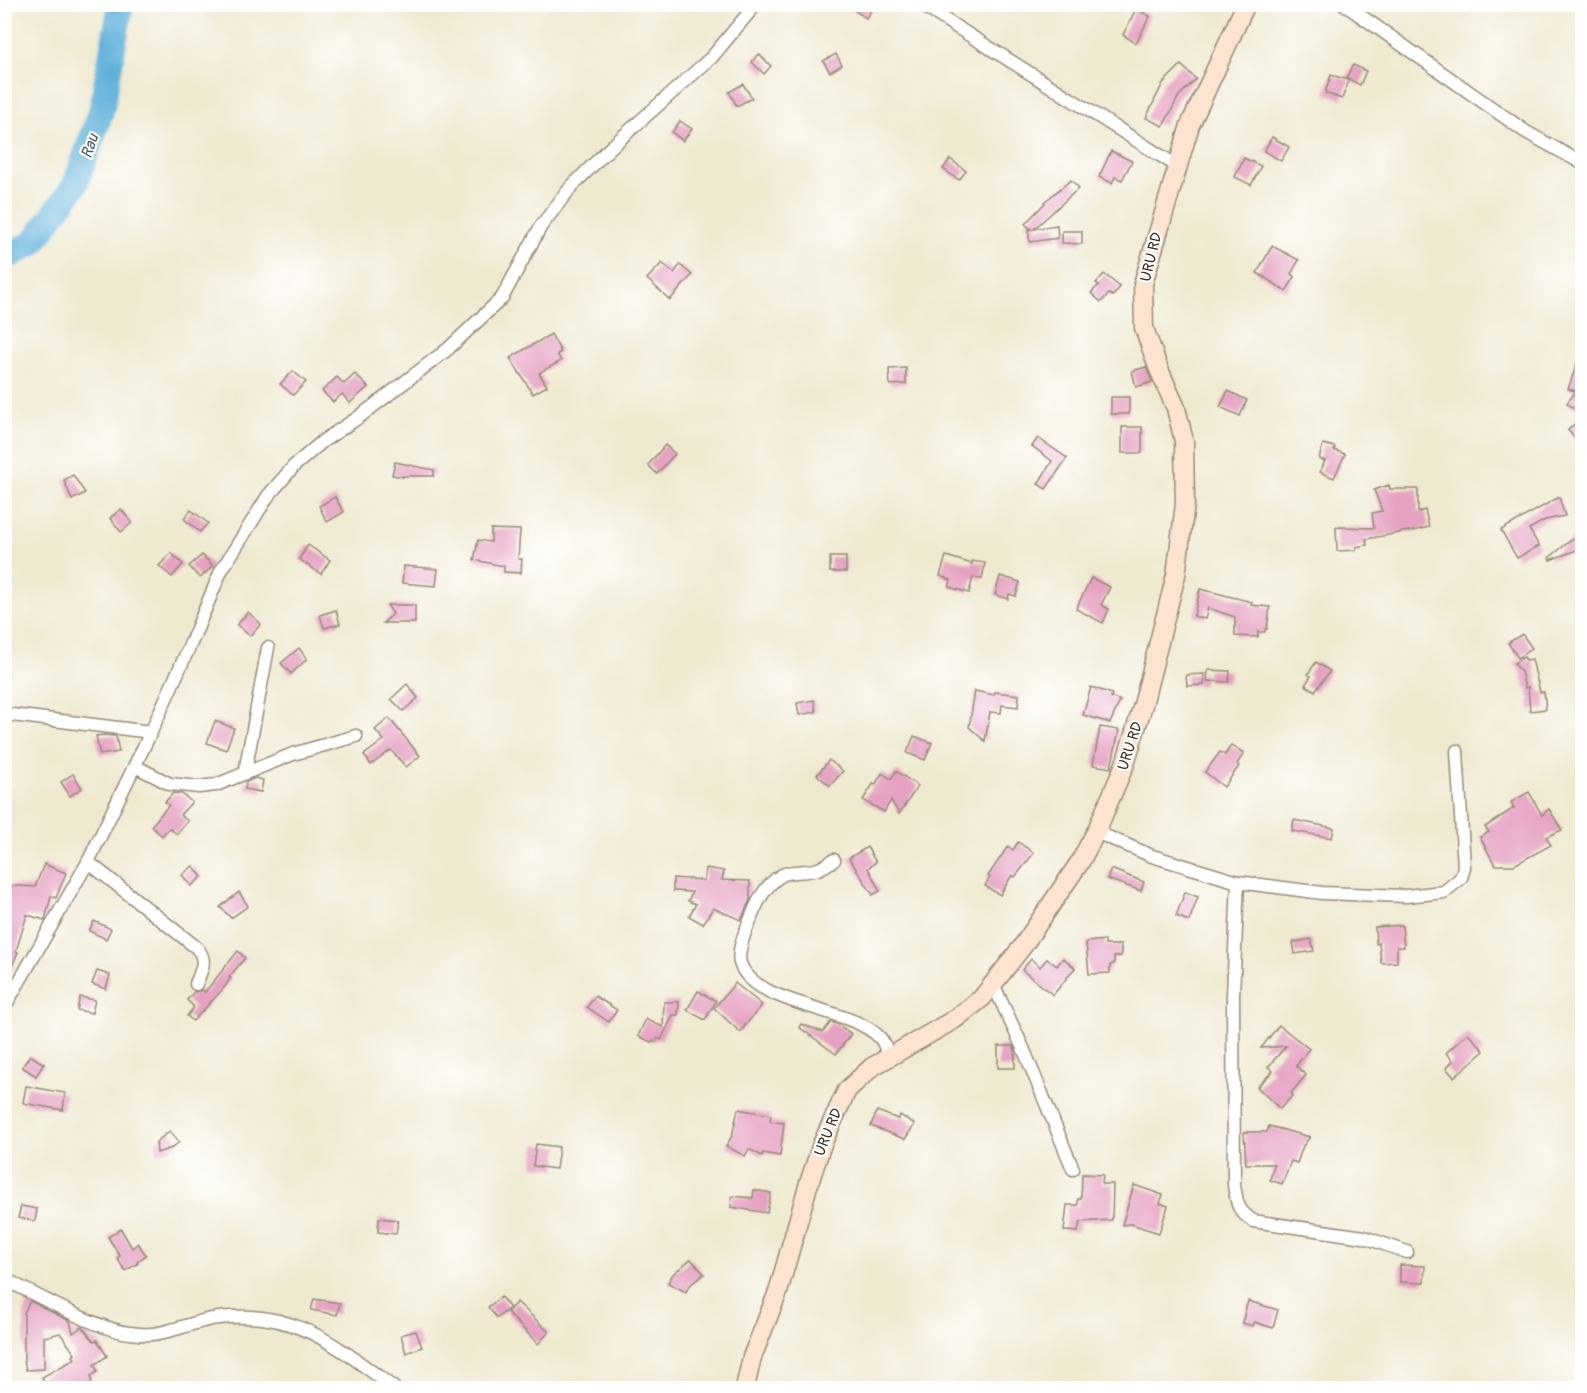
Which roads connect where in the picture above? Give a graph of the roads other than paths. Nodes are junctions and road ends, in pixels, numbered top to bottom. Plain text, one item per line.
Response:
1 (756, 4) edge
2 (920, 4) edge
3 (1246, 4) edge
4 (1344, 4) edge
5 (1582, 163) edge
6 (1177, 166) junction
7 (268, 648) dead end
8 (4, 714) edge
9 (151, 732) junction
10 (356, 736) dead end
11 (1457, 751) dead end
12 (135, 766) junction
13 (245, 772) junction
14 (1096, 832) junction
15 (834, 860) dead end
16 (88, 862) junction
17 (1238, 882) junction
18 (196, 984) dead end
19 (993, 984) junction
20 (4, 1008) edge
21 (887, 1058) junction
22 (1073, 1169) dead end
23 (1407, 1252) dead end
24 (4, 1279) edge
25 (394, 1389) edge
26 (745, 1389) edge

1 - 9 street
2 - 6 street
3 - 6 street, URU RD
4 - 5 street
6 - 14 street, URU RD
7 - 13 street
8 - 9 street
9 - 12 street
10 - 13 street
11 - 17 street
12 - 13 street
12 - 16 street
14 - 17 street
14 - 19 street, URU RD
15 - 21 street
16 - 18 street
16 - 20 street
17 - 23 street
19 - 21 street, URU RD
19 - 22 street
21 - 26 street, URU RD
24 - 25 street

